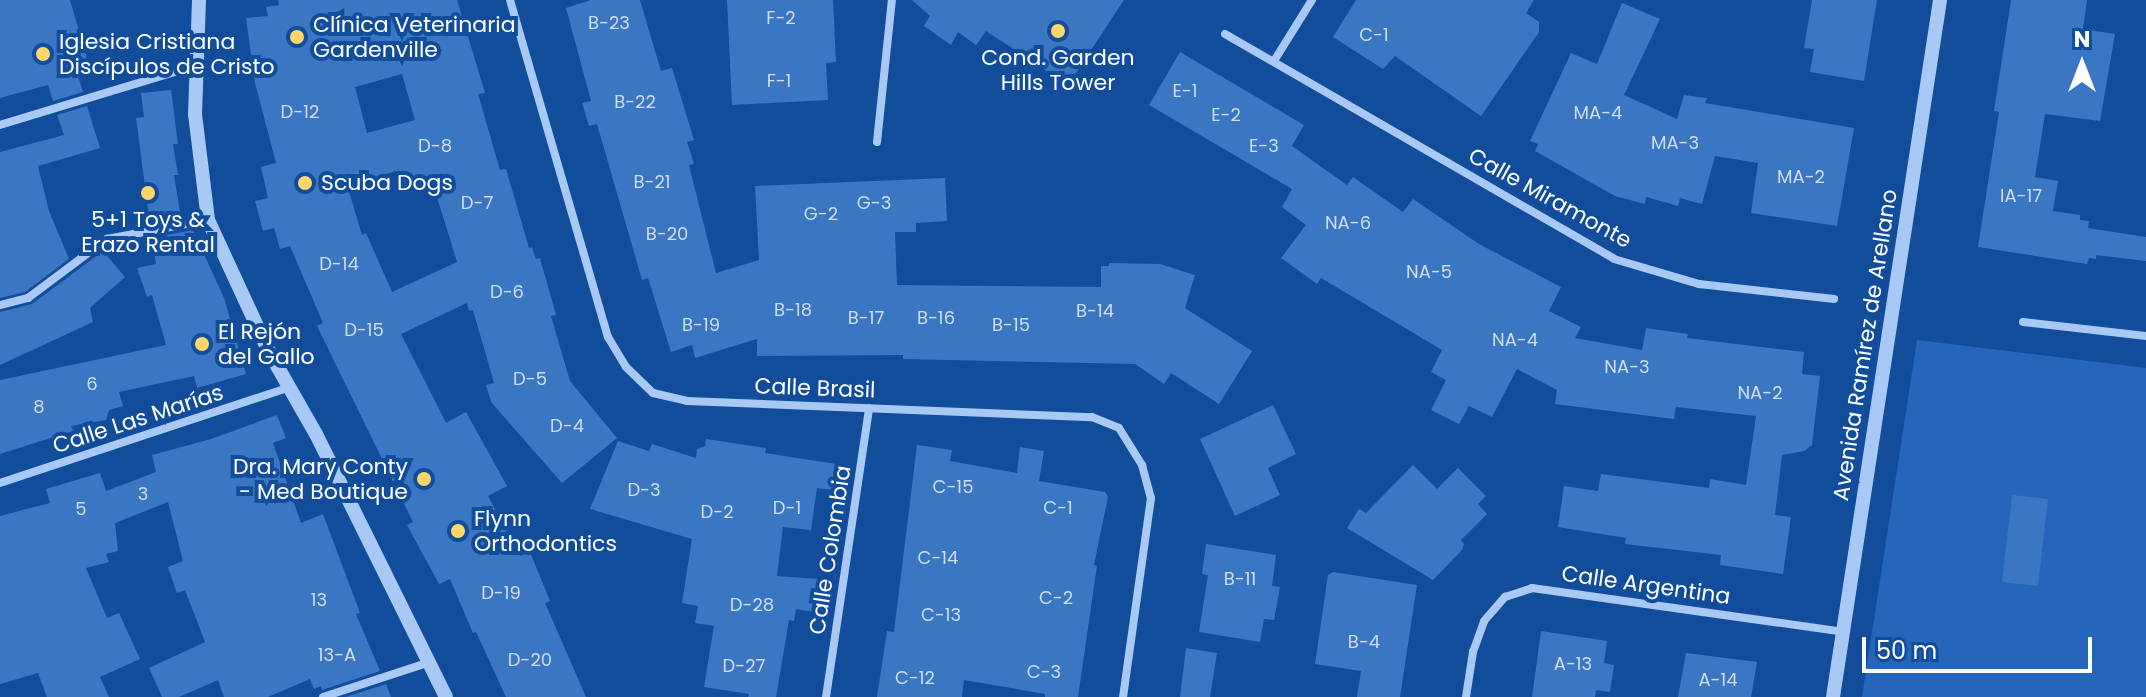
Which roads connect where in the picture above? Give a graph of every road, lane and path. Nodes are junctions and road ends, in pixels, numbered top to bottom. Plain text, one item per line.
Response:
1 (199, 0) edge
2 (510, 0) edge
3 (892, 0) edge
4 (1312, 0) edge
5 (1940, 0) edge
6 (1225, 34) dead end
7 (1274, 61) junction
8 (197, 65) junction
9 (0, 125) edge
10 (877, 142) dead end
11 (208, 220) junction
12 (1834, 299) dead end
13 (0, 305) edge
14 (2023, 322) dead end
15 (2146, 336) edge
16 (287, 388) junction
17 (869, 408) junction
18 (0, 483) edge
19 (1844, 632) junction
20 (431, 662) junction
21 (323, 697) edge
22 (446, 697) edge
23 (826, 697) edge
24 (1123, 697) edge
25 (1466, 697) edge
26 (1833, 697) edge

1 - 8 street
2 - 17 street, Calle Brasil
3 - 10 street
4 - 7 street
5 - 19 street, Avenida Ramírez de Arellano
6 - 7 street, Calle Miramonte
7 - 12 street, Calle Miramonte
8 - 9 street
8 - 11 street
11 - 13 street
11 - 16 street
14 - 15 street
16 - 18 street, Calle Las Marías
16 - 20 street
17 - 23 street, Calle Colombia
17 - 24 street, Calle Brasil
19 - 25 street, Calle Argentina
19 - 26 street, Avenida Ramírez de Arellano
20 - 21 street
20 - 22 street

